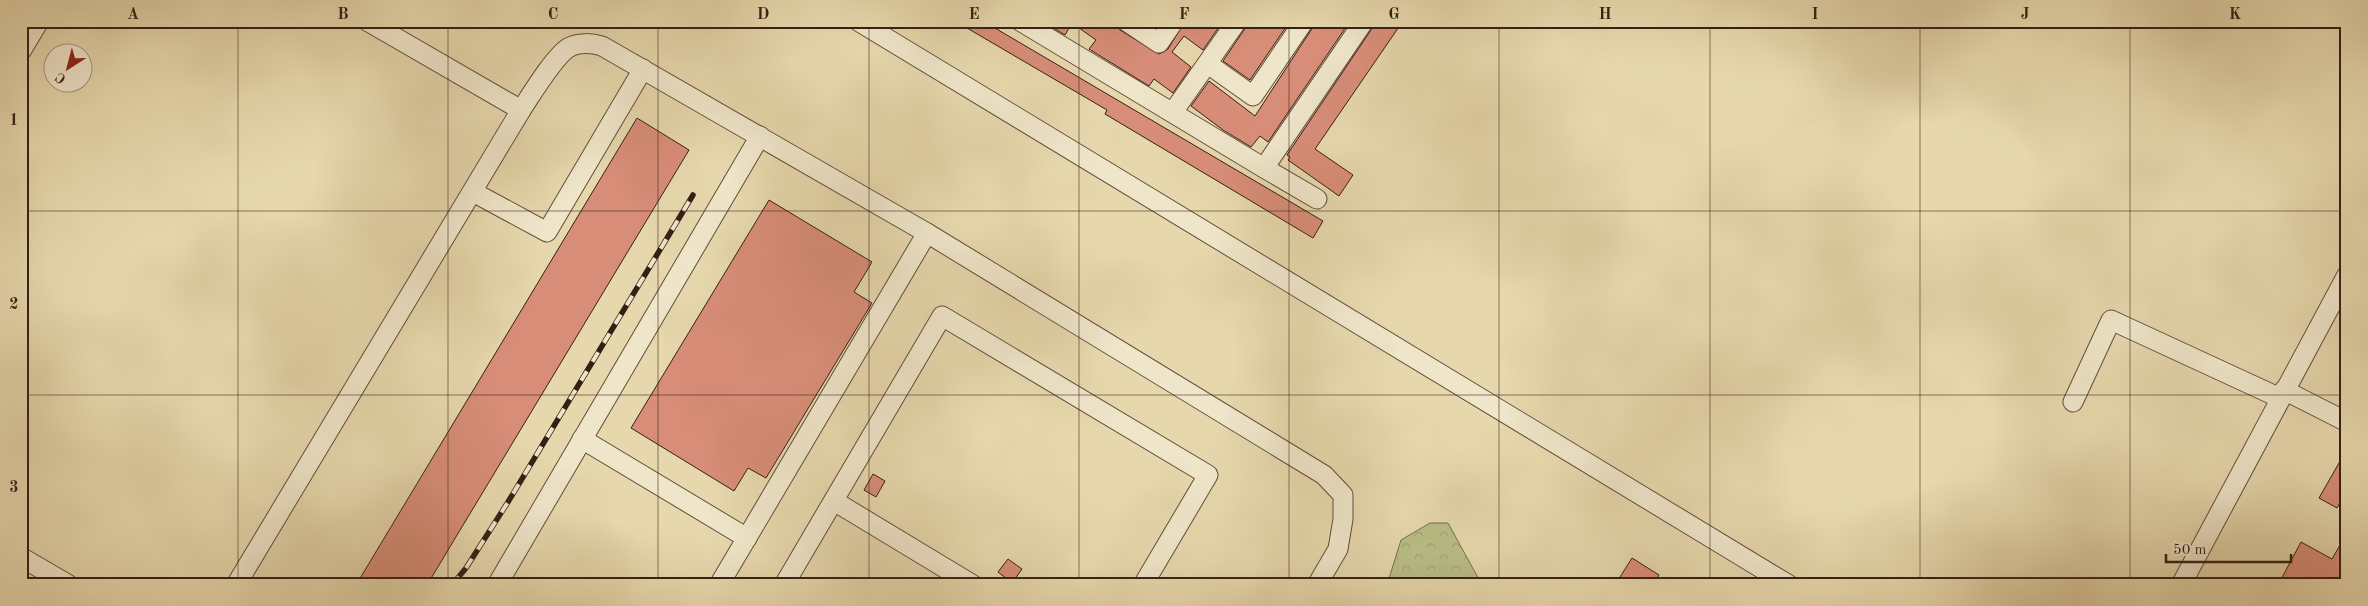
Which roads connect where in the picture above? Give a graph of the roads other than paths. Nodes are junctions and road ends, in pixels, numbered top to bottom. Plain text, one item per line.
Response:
1 (367, 21) edge
2 (858, 21) edge
3 (1020, 21) edge
4 (1126, 21) edge
5 (1174, 21) edge
6 (1238, 21) edge
7 (1304, 21) edge
8 (1364, 21) edge
9 (31, 26) edge
10 (21, 51) edge
11 (1208, 64) junction
12 (644, 69) junction
13 (521, 110) junction
14 (1173, 112) junction
15 (760, 136) junction
16 (1264, 168) junction
17 (473, 192) junction
18 (1317, 199) dead end
19 (928, 233) junction
20 (2347, 275) edge
21 (2282, 394) junction
22 (2073, 402) dead end
23 (2347, 422) edge
24 (582, 439) junction
25 (834, 501) junction
26 (747, 538) junction
27 (21, 557) edge
28 (69, 585) edge
29 (236, 585) edge
30 (497, 585) edge
31 (719, 585) edge
32 (784, 585) edge
33 (973, 585) edge
34 (1143, 585) edge
35 (1316, 585) edge
36 (1789, 585) edge
37 (2181, 585) edge

1 - 13 street
2 - 36 street
3 - 14 street
4 - 5 street
6 - 11 street
7 - 11 street
8 - 16 street
9 - 10 street
11 - 14 street
12 - 13 street
12 - 15 street
12 - 17 street
13 - 17 street
14 - 16 street
15 - 19 street
15 - 24 street
16 - 18 street
17 - 29 street
19 - 26 street
19 - 35 street
20 - 21 street
21 - 22 street
21 - 23 street
21 - 37 street
24 - 26 street
24 - 30 street
25 - 32 street
25 - 33 street
25 - 34 street
26 - 31 street
27 - 28 street

